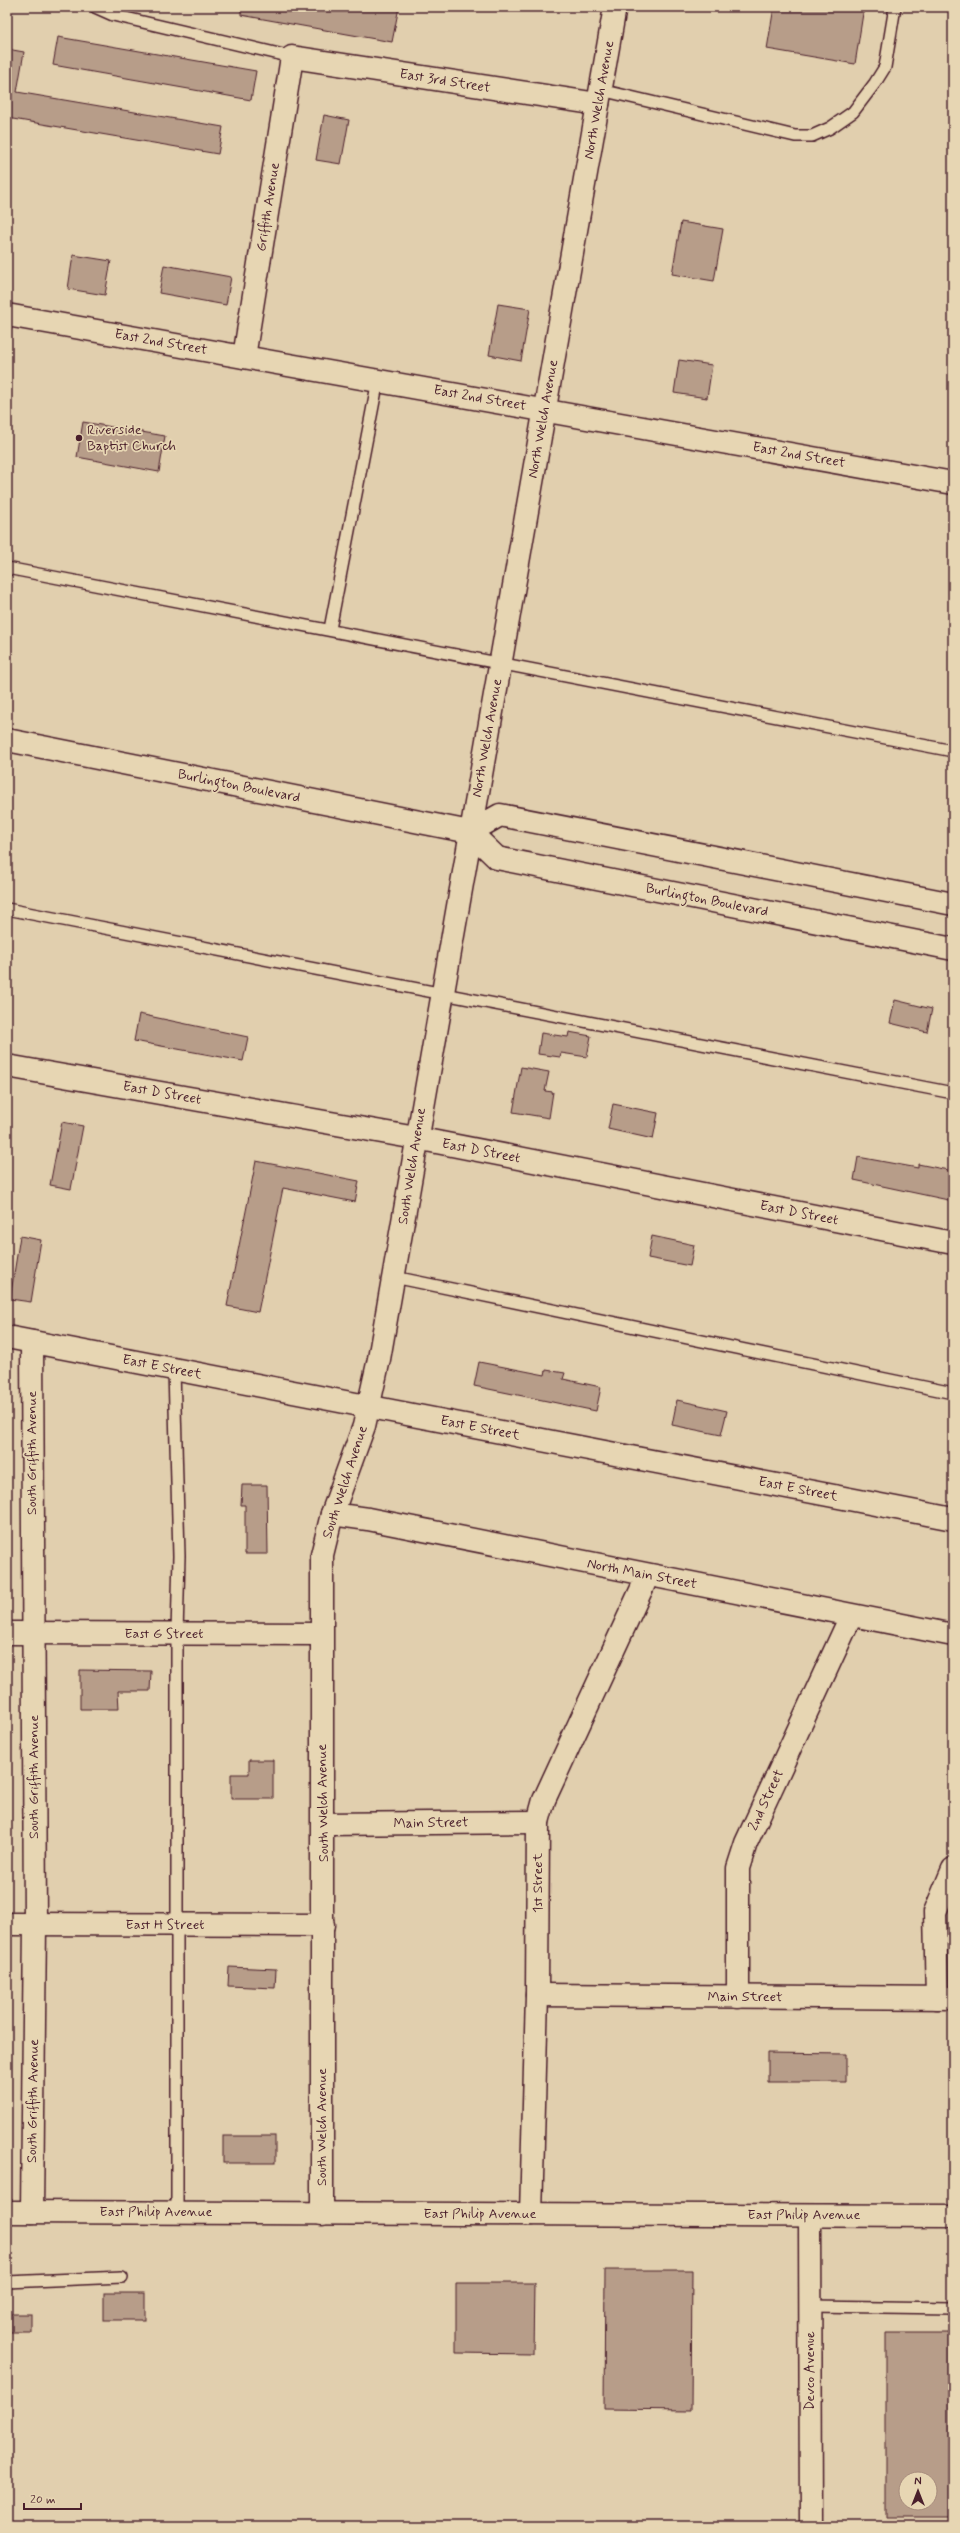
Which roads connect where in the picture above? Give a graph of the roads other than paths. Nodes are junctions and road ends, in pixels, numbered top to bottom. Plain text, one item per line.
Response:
1 (94, 7) edge
2 (615, 7) edge
3 (895, 7) edge
4 (292, 57) junction
5 (599, 97) junction
6 (7, 315) edge
7 (244, 357) junction
8 (378, 380) junction
9 (544, 410) junction
10 (953, 482) edge
11 (7, 568) edge
12 (330, 629) junction
13 (500, 664) junction
14 (7, 740) edge
15 (953, 751) edge
16 (470, 832) junction
17 (953, 904) edge
18 (7, 910) edge
19 (953, 949) edge
20 (441, 994) junction
21 (7, 1066) edge
22 (953, 1093) edge
23 (416, 1138) junction
24 (953, 1243) edge
25 (394, 1277) junction
26 (7, 1337) edge
27 (32, 1342) junction
28 (174, 1370) junction
29 (953, 1393) edge
30 (368, 1406) junction
31 (332, 1514) junction
32 (953, 1519) edge
33 (648, 1575) junction
34 (851, 1616) junction
35 (7, 1633) edge
36 (33, 1633) junction
37 (177, 1634) junction
38 (321, 1634) junction
39 (953, 1635) edge
40 (538, 1822) junction
41 (323, 1824) junction
42 (953, 1868) edge
43 (7, 1924) edge
44 (35, 1924) junction
45 (178, 1925) junction
46 (323, 1925) junction
47 (537, 1995) junction
48 (738, 1997) junction
49 (945, 1998) edge
50 (7, 2212) edge
51 (32, 2212) junction
52 (177, 2212) junction
53 (322, 2214) junction
54 (531, 2214) junction
55 (810, 2216) junction
56 (953, 2216) edge
57 (122, 2276) dead end
58 (7, 2282) edge
59 (810, 2306) junction
60 (953, 2308) edge
61 (811, 2526) edge

1 - 4 lane
2 - 5 street, North Welch Avenue
3 - 5 lane
4 - 5 street, East 3rd Street
4 - 7 street, Griffith Avenue
5 - 9 street, North Welch Avenue
6 - 7 street, East 2nd Street
7 - 8 street, East 2nd Street
8 - 9 street, East 2nd Street
8 - 12 lane
9 - 10 street, East 2nd Street
9 - 13 street, North Welch Avenue
11 - 12 lane
12 - 13 lane
13 - 15 lane
13 - 16 street, North Welch Avenue
14 - 16 street, Burlington Boulevard
16 - 17 street
16 - 19 street, Burlington Boulevard
16 - 20 street, South Welch Avenue
18 - 20 lane
20 - 22 lane
20 - 23 street, South Welch Avenue
21 - 23 street, East D Street
23 - 24 street, East D Street
23 - 25 street, South Welch Avenue
25 - 29 lane
25 - 30 street, South Welch Avenue
26 - 27 street, East E Street
27 - 28 street, East E Street
27 - 36 street, South Griffith Avenue
28 - 30 street, East E Street
28 - 37 lane
30 - 31 street, South Welch Avenue
30 - 32 street, East E Street
31 - 33 street, North Main Street
31 - 38 street, South Welch Avenue
33 - 34 street, North Main Street
33 - 40 street, 1st Street
34 - 39 street, North Main Street
34 - 48 street, 2nd Street
35 - 36 street, East G Street
36 - 37 street, East G Street
36 - 44 street, South Griffith Avenue
37 - 38 street, East G Street
37 - 45 lane
38 - 41 street, South Welch Avenue
40 - 41 street, Main Street
40 - 47 street, 1st Street
41 - 46 street, South Welch Avenue
42 - 49 street
43 - 44 street, East H Street
44 - 45 street, East H Street
44 - 51 street, South Griffith Avenue
45 - 46 street, East H Street
45 - 52 lane
46 - 53 street, South Welch Avenue
47 - 48 street, Main Street
47 - 54 street, 1st Street
48 - 49 street, Main Street
50 - 51 street, East Philip Avenue
51 - 52 street, East Philip Avenue
52 - 53 street, East Philip Avenue
53 - 54 street, East Philip Avenue
54 - 55 street, East Philip Avenue
55 - 56 street, East Philip Avenue
55 - 59 street, Devco Avenue
57 - 58 lane
59 - 60 lane
59 - 61 street, Devco Avenue

